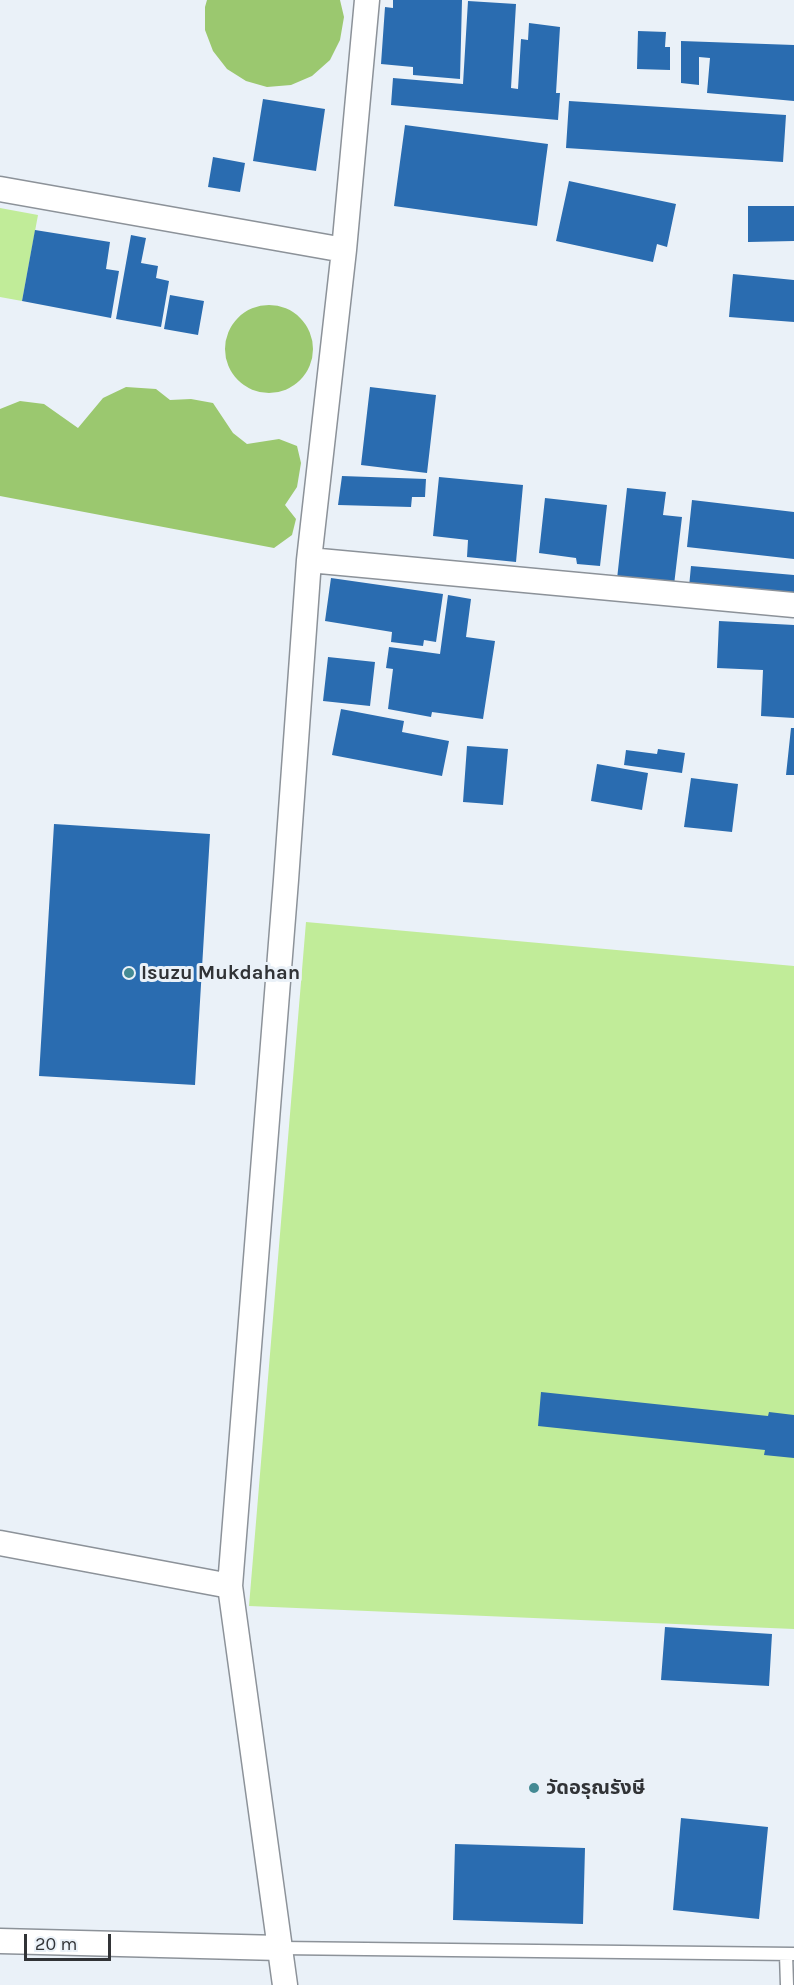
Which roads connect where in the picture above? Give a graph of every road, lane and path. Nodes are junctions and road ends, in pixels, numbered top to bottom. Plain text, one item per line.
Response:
1 (367, 0) edge
2 (0, 189) edge
3 (344, 250) junction
4 (309, 560) junction
5 (794, 605) edge
6 (0, 1543) edge
7 (230, 1586) junction
8 (0, 1941) edge
9 (280, 1948) junction
10 (790, 1954) edge
11 (285, 1985) edge
12 (787, 1985) edge

1 - 3 street
2 - 3 street
3 - 4 street
4 - 5 street
4 - 7 street
6 - 7 street
7 - 9 street
8 - 9 street
9 - 10 lane
9 - 11 street
10 - 12 lane

